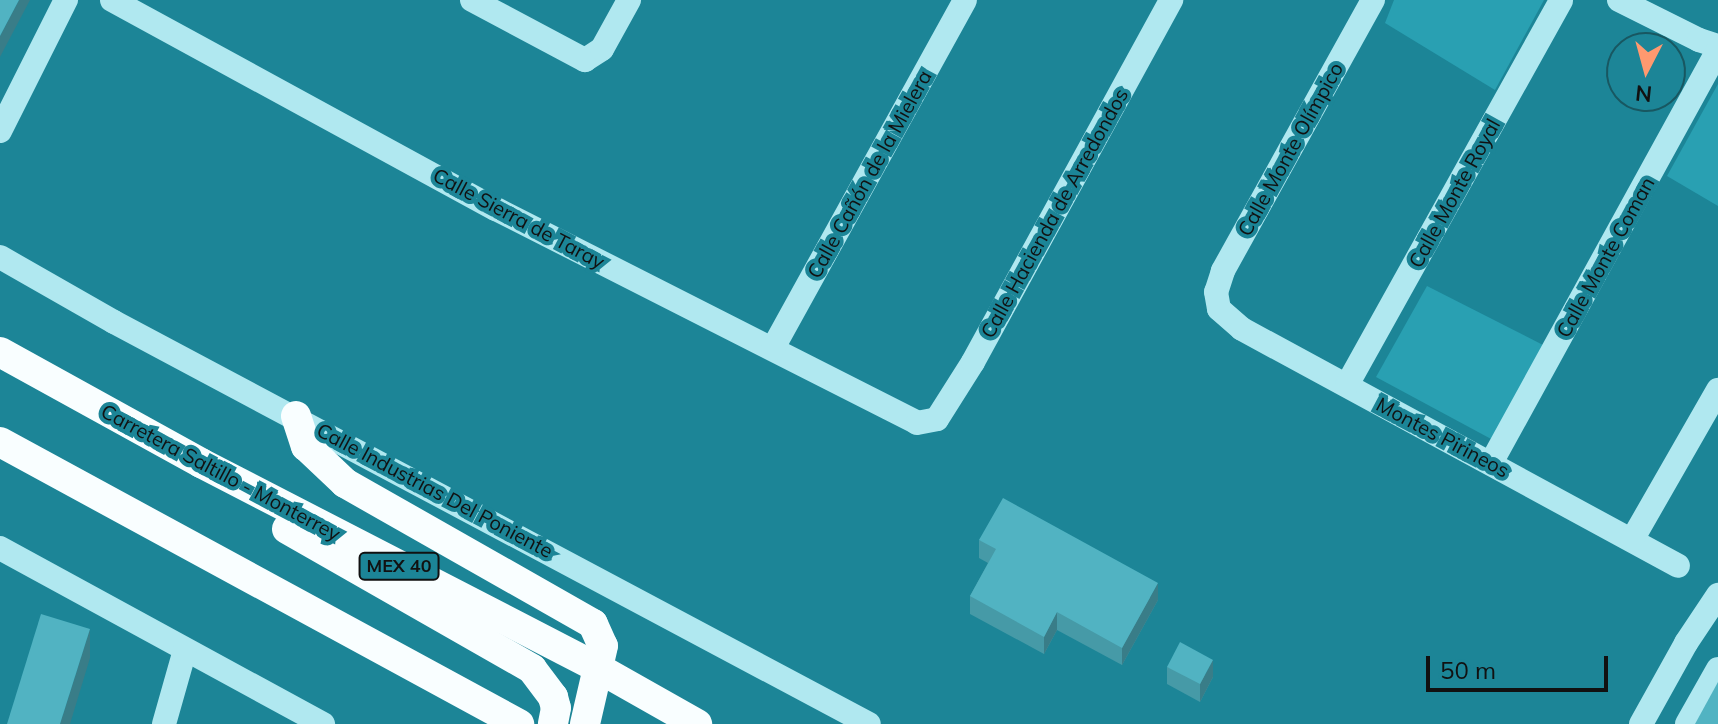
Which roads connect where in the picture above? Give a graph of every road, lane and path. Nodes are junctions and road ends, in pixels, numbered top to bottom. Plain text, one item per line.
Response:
1 (66, 0) edge
2 (112, 0) edge
3 (472, 0) edge
4 (629, 0) edge
5 (965, 0) edge
6 (1171, 0) edge
7 (1373, 0) edge
8 (1561, 0) edge
9 (1619, 0) edge
10 (1713, 52) edge
11 (0, 131) edge
12 (0, 257) edge
13 (1216, 300) joint
14 (773, 348) junction
15 (0, 352) edge
16 (1347, 385) junction
17 (1718, 390) edge
18 (296, 416) junction
19 (932, 423) joint
20 (0, 442) edge
21 (201, 463) junction
22 (1491, 463) junction
23 (1632, 540) junction
24 (0, 548) edge
25 (1678, 566) dead end
26 (1718, 595) edge
27 (185, 650) junction
28 (511, 658) junction
29 (598, 668) junction
30 (1718, 669) edge
31 (164, 724) edge
32 (323, 724) edge
33 (522, 724) edge
34 (553, 724) edge
35 (585, 724) edge
36 (697, 724) edge
37 (869, 724) edge
38 (1641, 724) edge
39 (1687, 724) edge

1 - 11 street
2 - 14 street, Calle Sierra de Taray
3 - 4 street
5 - 14 street, Calle Cañón de la Mielera
6 - 19 street, Calle Hacienda de Arredondos
7 - 13 street, Calle Monte Olímpico
8 - 16 street, Calle Monte Royal
9 - 10 street
10 - 22 street, Calle Monte Coman
12 - 18 street, Calle Industrias Del Poniente
13 - 16 street, Montes Pirineos
14 - 19 street, Calle Sierra de Taray
15 - 21 main road, Carretera Saltillo - Monterrey / MEX 40
16 - 22 street, Montes Pirineos
17 - 23 street
18 - 29 main road
18 - 37 street, Calle Industrias Del Poniente
20 - 33 main road
21 - 28 main road
21 - 29 main road, Carretera Saltillo - Monterrey / MEX 40
22 - 23 street, Montes Pirineos
23 - 25 street, Montes Pirineos
24 - 27 street
26 - 38 street
27 - 31 street
27 - 32 street
28 - 33 main road
28 - 34 main road
29 - 35 main road
29 - 36 main road, Carretera Saltillo - Monterrey / MEX 40
30 - 39 street

